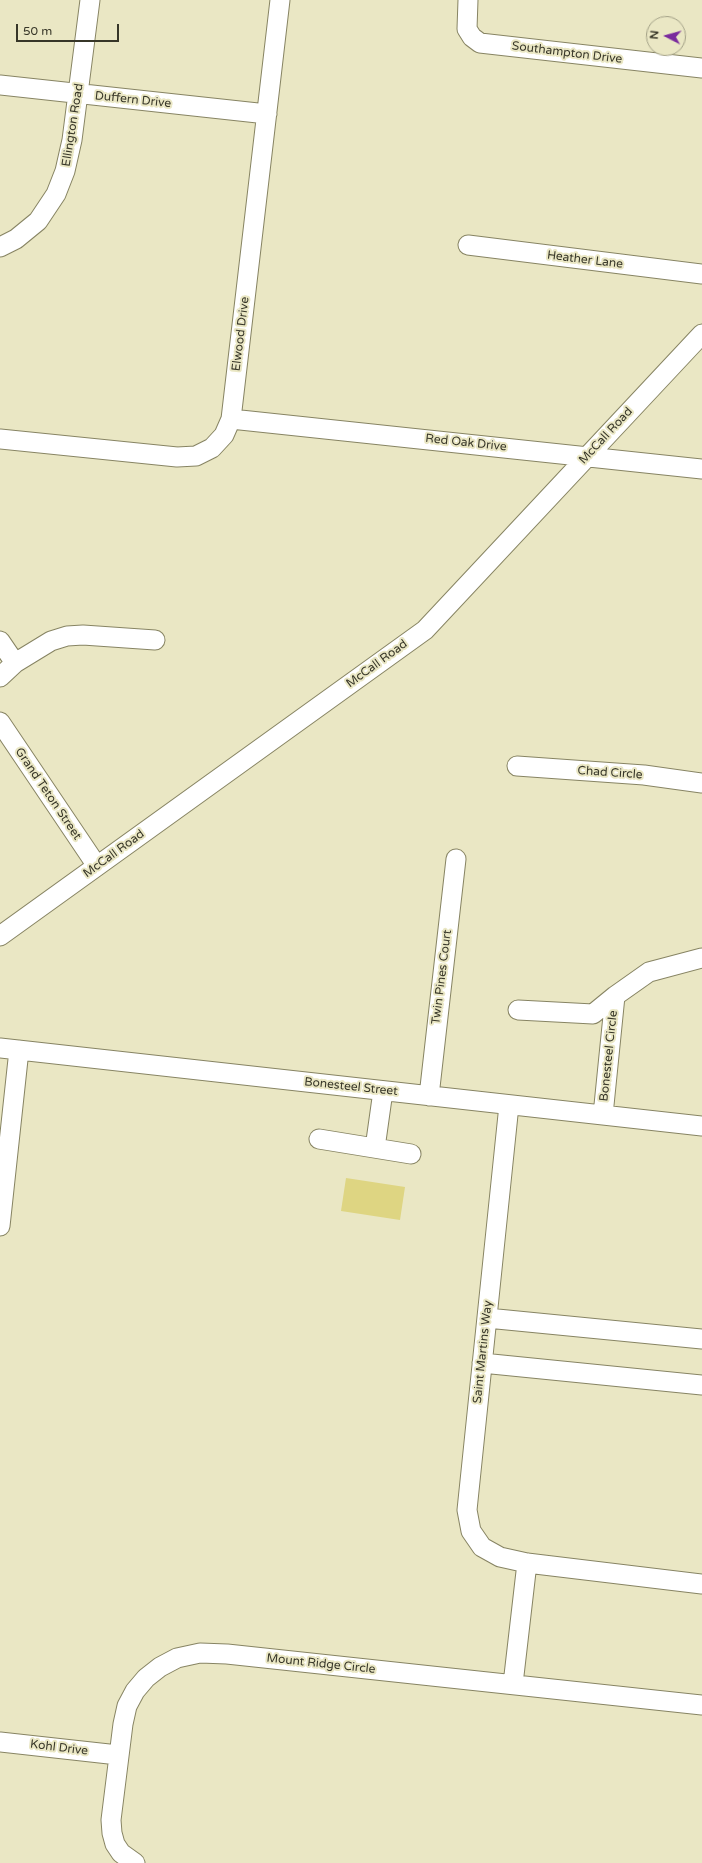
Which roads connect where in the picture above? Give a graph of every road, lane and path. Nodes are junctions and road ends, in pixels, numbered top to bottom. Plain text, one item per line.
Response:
1 (90, 0) edge
2 (280, 0) edge
3 (468, 0) edge
4 (702, 68) edge
5 (0, 85) edge
6 (78, 94) junction
7 (267, 114) junction
8 (468, 245) dead end
9 (0, 247) edge
10 (702, 274) edge
11 (702, 334) edge
12 (231, 419) junction
13 (0, 439) edge
14 (588, 456) junction
15 (702, 469) edge
16 (155, 640) dead end
17 (0, 641) edge
18 (15, 663) junction
19 (0, 677) edge
20 (0, 722) edge
21 (517, 766) dead end
22 (702, 783) edge
23 (456, 859) dead end
24 (97, 866) junction
25 (0, 936) edge
26 (702, 958) edge
27 (615, 996) junction
28 (518, 1010) dead end
29 (0, 1048) edge
30 (19, 1050) junction
31 (383, 1091) junction
32 (429, 1096) junction
33 (509, 1105) junction
34 (603, 1115) junction
35 (702, 1126) edge
36 (319, 1139) dead end
37 (375, 1148) junction
38 (411, 1154) dead end
39 (0, 1226) edge
40 (487, 1318) junction
41 (702, 1339) edge
42 (482, 1364) junction
43 (702, 1384) edge
44 (527, 1563) junction
45 (702, 1584) edge
46 (513, 1684) junction
47 (702, 1705) edge
48 (0, 1742) edge
49 (118, 1755) junction
50 (135, 1863) edge

1 - 6 street, Ellington Road
2 - 7 street, Elwood Drive
3 - 4 street, Southampton Drive
5 - 6 street, Duffern Drive
6 - 7 street, Duffern Drive
6 - 9 street, Ellington Road
7 - 12 street, Elwood Drive
8 - 10 street, Heather Lane
11 - 14 street, McCall Road
12 - 13 street, Elwood Drive
12 - 14 street, Red Oak Drive
14 - 15 street, Red Oak Drive
14 - 24 street, McCall Road
16 - 18 street
17 - 18 street
18 - 19 street
20 - 24 street, Grand Teton Street
21 - 22 street, Chad Circle
23 - 32 street, Twin Pines Court
24 - 25 street, McCall Road
26 - 27 street
27 - 28 street
27 - 34 street, Bonesteel Circle
29 - 30 street, Bonesteel Street
30 - 31 street, Bonesteel Street
30 - 39 street
31 - 32 street, Bonesteel Street
31 - 37 street
32 - 33 street, Bonesteel Street
33 - 34 street, Bonesteel Street
33 - 40 street, Saint Martins Way
34 - 35 street, Bonesteel Street
36 - 37 street
37 - 38 street
40 - 41 street
40 - 42 street, Saint Martins Way
42 - 43 street
42 - 44 street, Saint Martins Way
44 - 45 street, Saint Martins Way
44 - 46 street
46 - 47 street, Mount Ridge Circle
46 - 49 street, Mount Ridge Circle
48 - 49 street, Kohl Drive
49 - 50 street, Mount Ridge Circle

